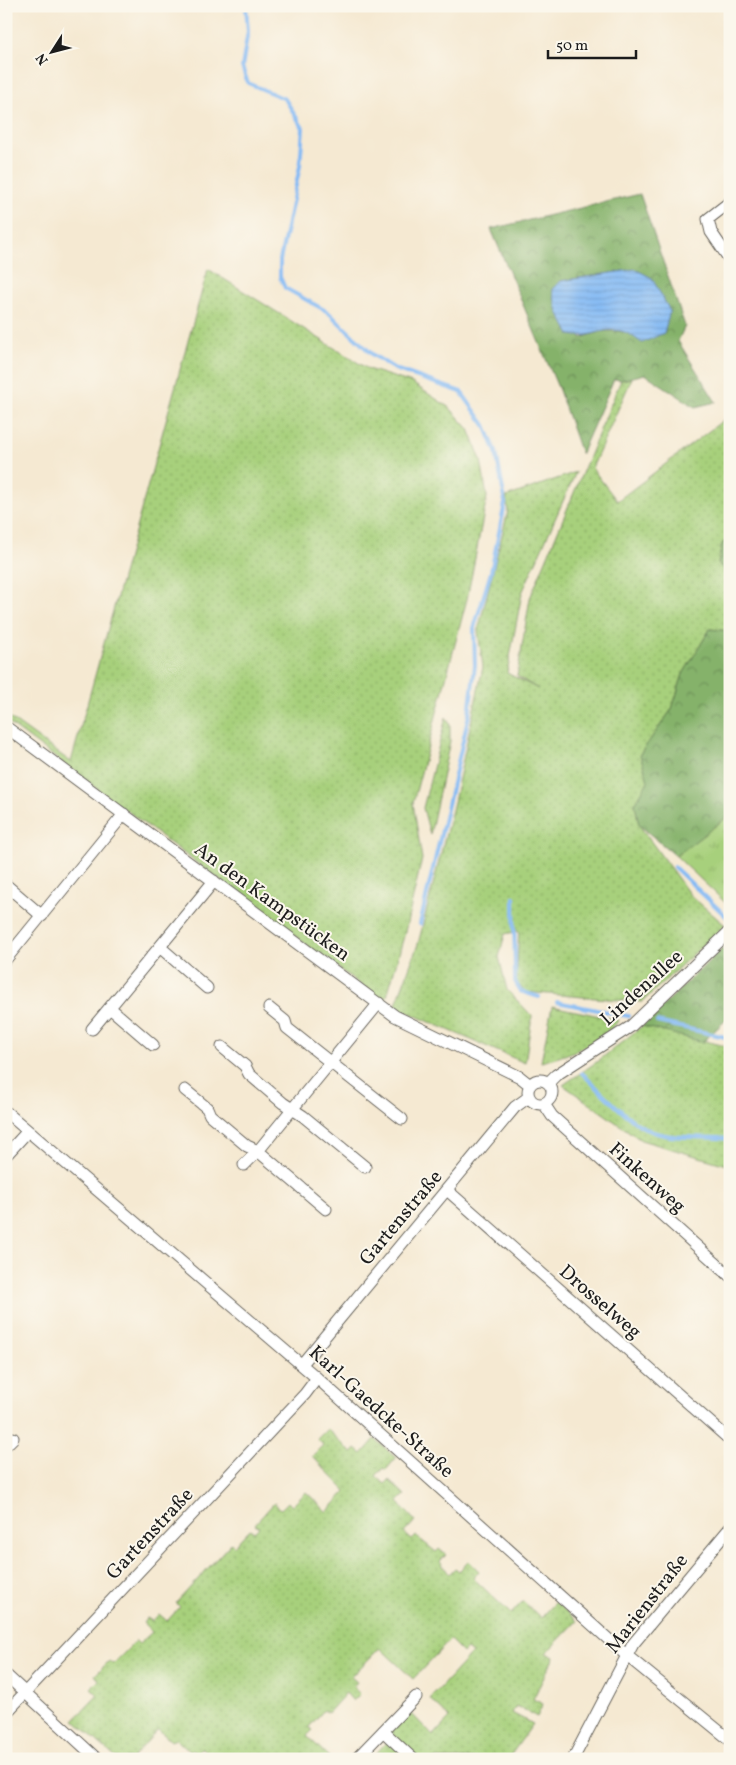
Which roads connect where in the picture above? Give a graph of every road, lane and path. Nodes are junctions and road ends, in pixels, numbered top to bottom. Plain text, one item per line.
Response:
1 (730, 202) edge
2 (730, 260) edge
3 (6, 727) edge
4 (124, 814) junction
5 (214, 881) junction
6 (6, 885) edge
7 (42, 916) junction
8 (730, 931) edge
9 (161, 948) junction
10 (6, 959) edge
11 (207, 988) dead end
12 (379, 1003) junction
13 (110, 1008) junction
14 (269, 1008) dead end
15 (92, 1029) dead end
16 (154, 1045) dead end
17 (222, 1047) dead end
18 (331, 1062) junction
19 (548, 1083) junction
20 (530, 1084) junction
21 (185, 1090) dead end
22 (529, 1098) junction
23 (544, 1104) junction
24 (293, 1109) junction
25 (6, 1112) edge
26 (402, 1119) dead end
27 (28, 1131) junction
28 (258, 1150) junction
29 (6, 1155) edge
30 (244, 1165) dead end
31 (365, 1167) dead end
32 (447, 1190) junction
33 (326, 1209) dead end
34 (730, 1276) edge
35 (302, 1364) junction
36 (318, 1378) junction
37 (730, 1440) edge
38 (730, 1528) edge
39 (626, 1655) junction
40 (6, 1675) edge
41 (26, 1693) junction
42 (416, 1697) dead end
43 (6, 1713) edge
44 (384, 1731) junction
45 (730, 1740) edge
46 (97, 1759) edge
47 (356, 1759) edge
48 (413, 1759) edge
49 (573, 1759) edge

1 - 2 street
3 - 4 street, An den Kampstücken
4 - 5 street, An den Kampstücken
4 - 7 street
5 - 9 street
5 - 12 street, An den Kampstücken
6 - 7 street
7 - 10 street
8 - 19 street, Lindenallee
9 - 11 street
9 - 13 street
12 - 18 street
12 - 20 street, An den Kampstücken
13 - 15 street
13 - 16 street
14 - 18 street
17 - 24 street
18 - 24 street
18 - 26 street
19 - 20 street
19 - 23 street
20 - 22 street
21 - 28 street
22 - 23 street
22 - 32 street, Gartenstraße
23 - 34 street, Finkenweg
24 - 28 street
24 - 31 street
25 - 27 street, Karl-Gaedcke-Straße
27 - 29 street
27 - 35 street, Karl-Gaedcke-Straße
28 - 30 street
28 - 33 street
32 - 35 street, Gartenstraße
32 - 37 street, Drosselweg
35 - 36 street, Karl-Gaedcke-Straße
36 - 39 street, Karl-Gaedcke-Straße
36 - 41 street, Gartenstraße
38 - 39 street, Marienstraße
39 - 45 street, Karl-Gaedcke-Straße
39 - 49 street, Marienstraße
40 - 41 street
41 - 43 street, Gartenstraße
41 - 46 street
42 - 44 street
44 - 47 street
44 - 48 street

